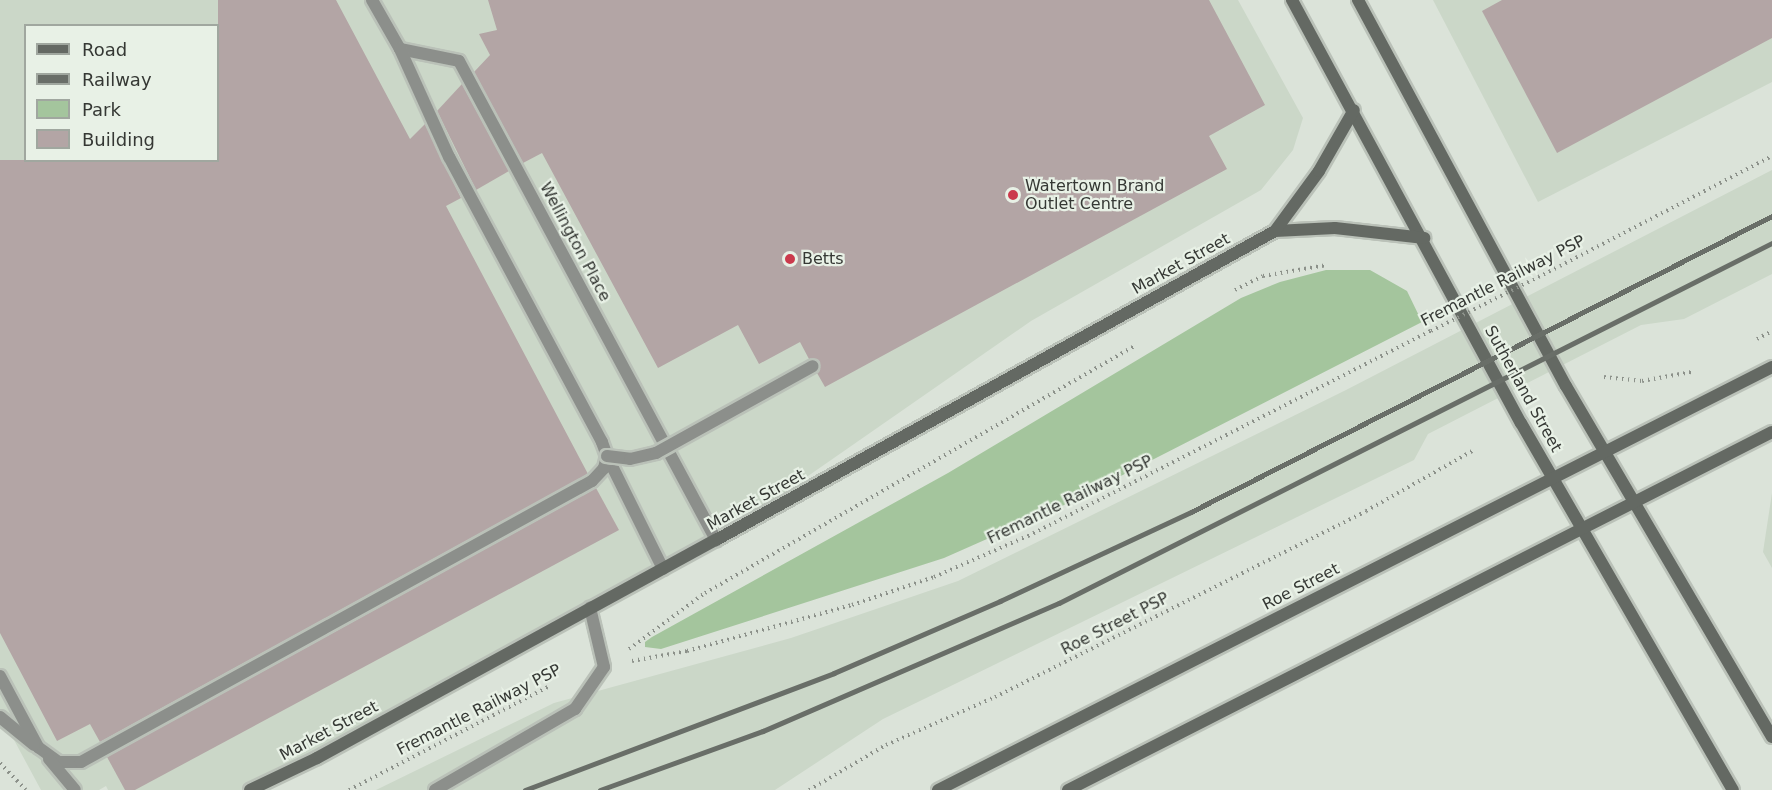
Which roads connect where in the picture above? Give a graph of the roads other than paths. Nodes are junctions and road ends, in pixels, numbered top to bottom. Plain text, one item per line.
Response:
1 (372, 0) edge
2 (1293, 0) edge
3 (1358, 0) edge
4 (400, 49) junction
5 (1354, 111) junction
6 (1275, 231) junction
7 (1424, 238) junction
8 (813, 366) dead end
9 (1772, 367) edge
10 (1772, 432) edge
11 (1604, 452) junction
12 (607, 456) junction
13 (1553, 478) junction
14 (1634, 503) junction
15 (1583, 529) junction
16 (716, 540) junction
17 (663, 569) junction
18 (591, 608) junction
19 (0, 676) edge
20 (0, 717) edge
21 (1772, 736) edge
22 (75, 790) edge
23 (249, 790) edge
24 (435, 790) edge
25 (938, 790) edge
26 (1068, 790) edge
27 (1733, 790) edge

1 - 4 lane
2 - 5 main road, Sutherland Street
3 - 11 main road
4 - 12 lane
4 - 16 lane, Wellington Place
5 - 6 main road, Market Street
5 - 7 main road, Sutherland Street
6 - 7 main road, Market Street
6 - 16 main road, Market Street
7 - 13 main road, Sutherland Street
8 - 12 lane, bridge
9 - 11 main road, Roe Street
10 - 14 main road
11 - 13 main road, Roe Street
11 - 14 main road
12 - 17 lane
12 - 19 lane
13 - 15 main road, Sutherland Street
13 - 25 main road, Roe Street
14 - 15 main road
14 - 21 main road
15 - 26 main road
15 - 27 main road, Sutherland Street
16 - 17 main road, Market Street
17 - 18 main road, Market Street
18 - 23 main road, Market Street
18 - 24 lane
20 - 22 lane

